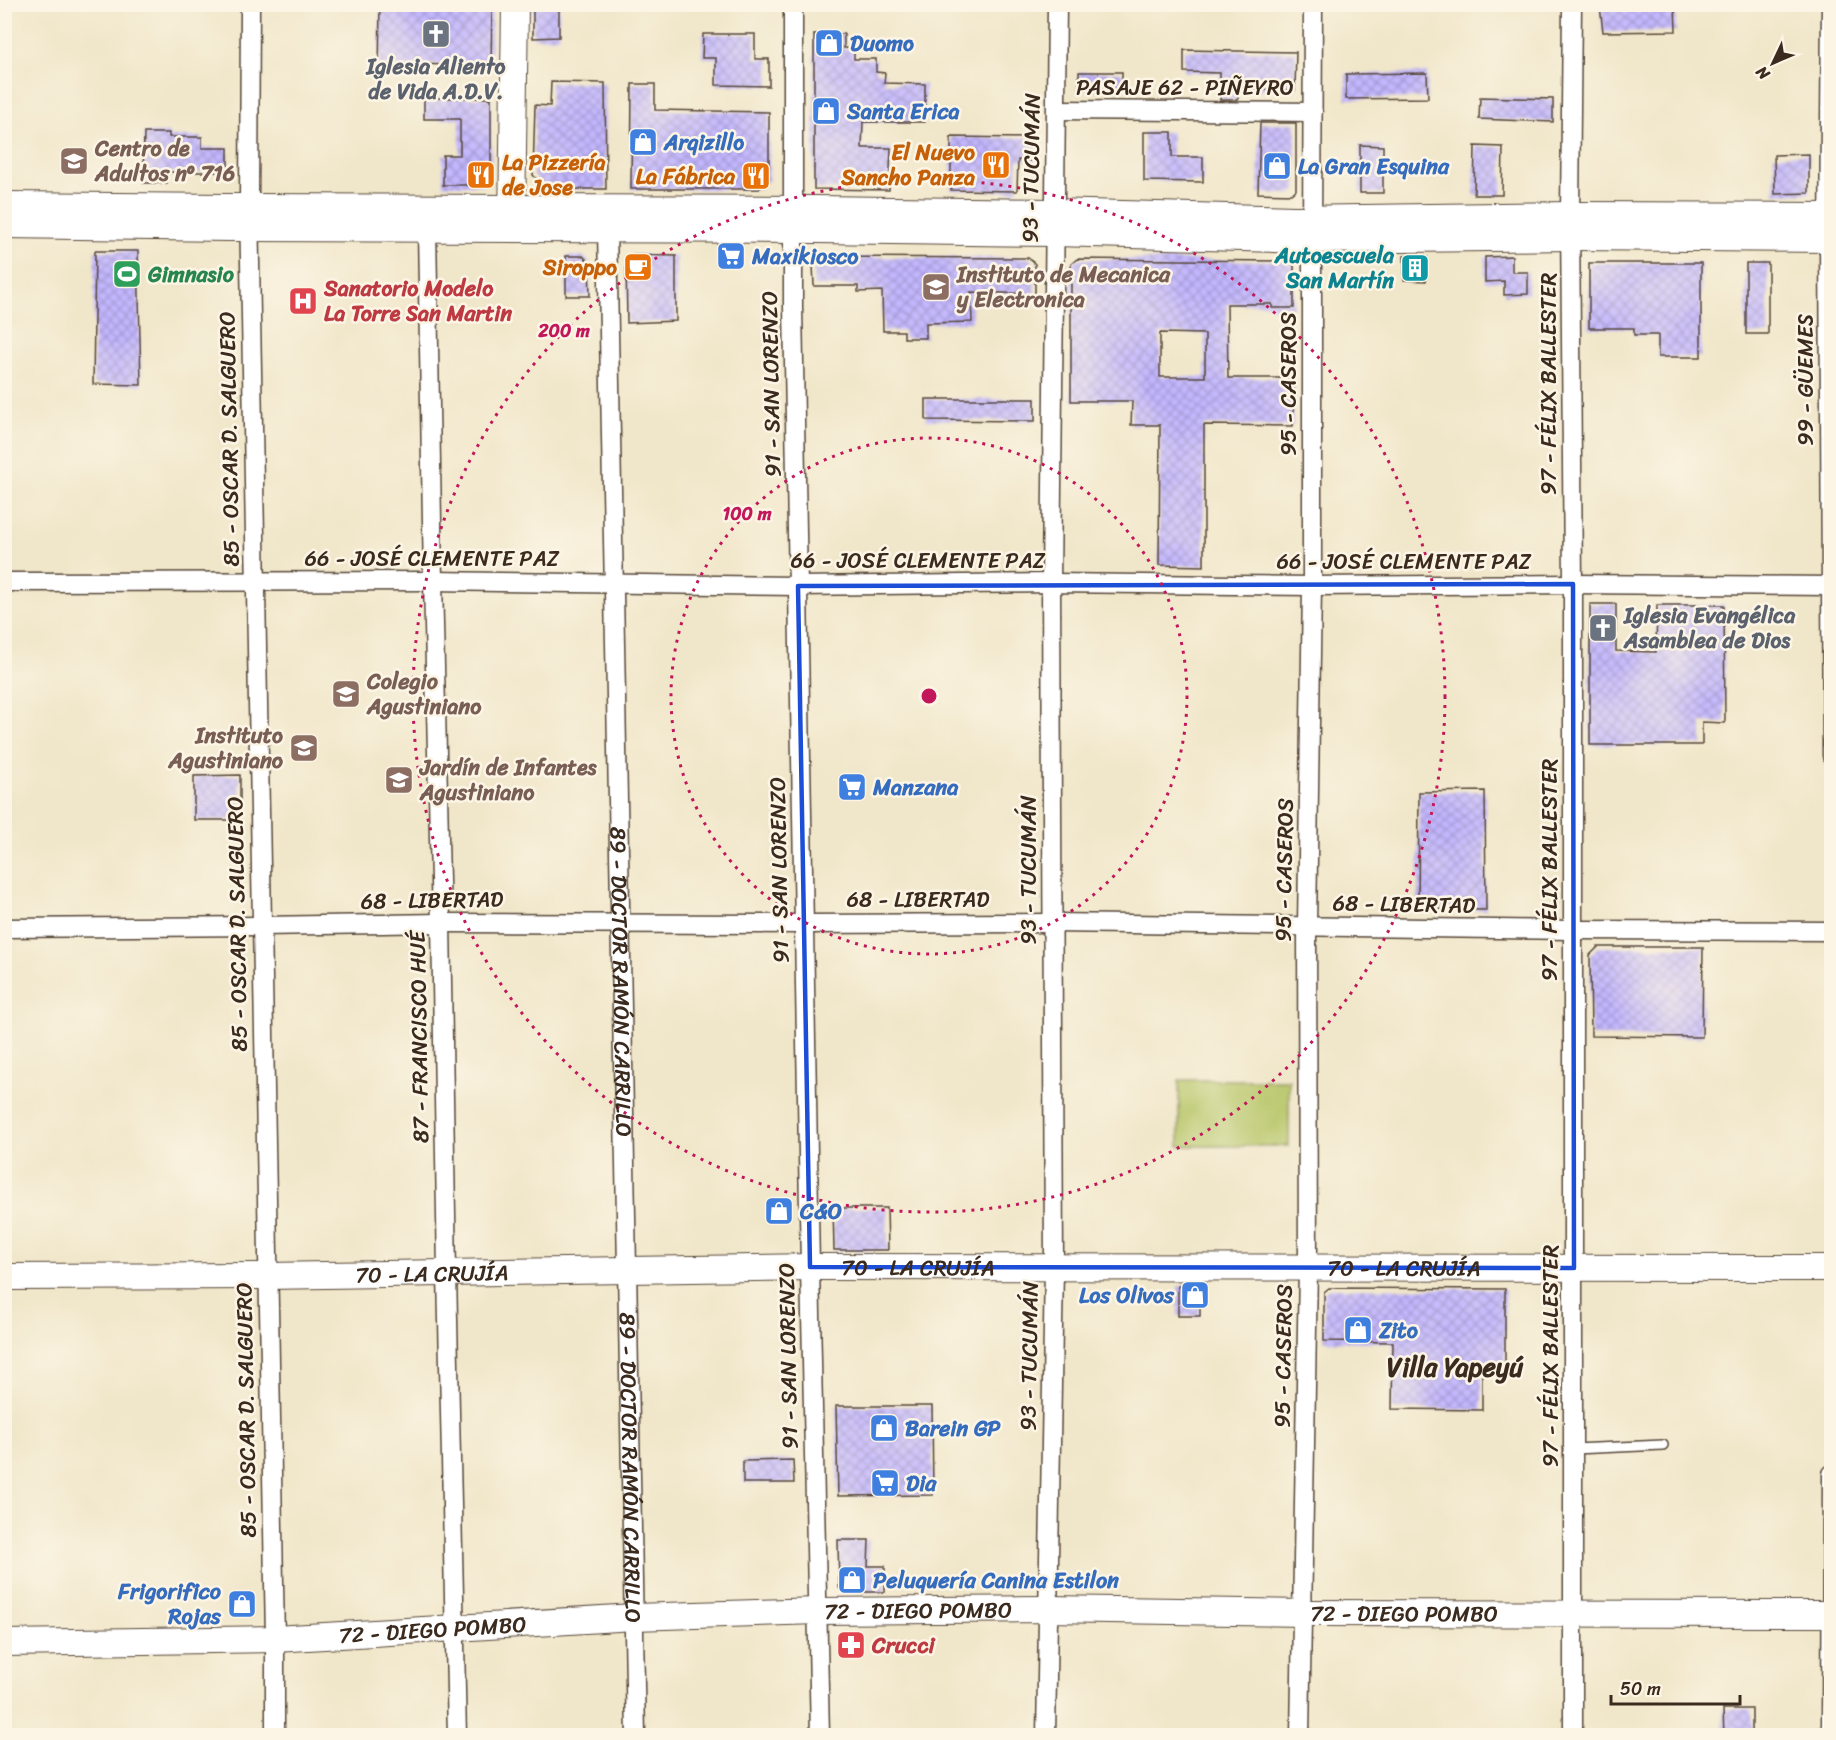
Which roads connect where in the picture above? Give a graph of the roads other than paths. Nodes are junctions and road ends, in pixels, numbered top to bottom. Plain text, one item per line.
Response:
1 (250, 4) edge
2 (515, 4) edge
3 (793, 4) edge
4 (1057, 4) edge
5 (1313, 4) edge
6 (1572, 4) edge
7 (1831, 4) edge
8 (1057, 110) junction
9 (1313, 112) junction
10 (4, 205) edge
11 (249, 217) junction
12 (512, 218) junction
13 (793, 219) junction
14 (1054, 222) junction
15 (4, 225) edge
16 (1570, 226) junction
17 (1830, 227) edge
18 (607, 228) junction
19 (427, 229) junction
20 (1312, 230) junction
21 (433, 581) junction
22 (4, 582) edge
23 (255, 582) junction
24 (615, 583) junction
25 (1051, 583) junction
26 (1573, 584) junction
27 (798, 586) junction
28 (1312, 586) junction
29 (1831, 586) edge
30 (1832, 756) edge
31 (1052, 922) junction
32 (441, 923) junction
33 (621, 923) junction
34 (804, 924) junction
35 (1307, 926) junction
36 (262, 927) junction
37 (4, 928) edge
38 (1572, 930) junction
39 (1832, 931) edge
40 (810, 1267) junction
41 (1054, 1268) junction
42 (1308, 1268) junction
43 (1574, 1268) junction
44 (1832, 1268) edge
45 (628, 1269) junction
46 (447, 1273) junction
47 (267, 1276) junction
48 (4, 1277) edge
49 (1663, 1445) dead end
50 (1574, 1449) junction
51 (1832, 1474) edge
52 (1048, 1610) junction
53 (818, 1611) junction
54 (1303, 1612) junction
55 (1573, 1613) junction
56 (1831, 1614) edge
57 (634, 1617) junction
58 (455, 1628) junction
59 (274, 1639) junction
60 (4, 1643) edge
61 (275, 1736) edge
62 (457, 1736) edge
63 (636, 1736) edge
64 (820, 1736) edge
65 (1046, 1736) edge
66 (1300, 1736) edge
67 (1573, 1736) edge
68 (1831, 1736) edge

1 - 11 street, 85 - OSCAR D. SALGUERO
2 - 12 street
3 - 13 street, 91 - SAN LORENZO
4 - 8 street, 93 - TUCUMÁN
5 - 9 street, 95 - CASEROS
6 - 16 street, 97 - FÉLIX BALLESTER
7 - 17 street, 99 - GÜEMES
8 - 9 street, PASAJE 62 - PIÑEYRO
8 - 14 street, 93 - TUCUMÁN
9 - 20 street, 95 - CASEROS
10 - 11 street
11 - 12 street
11 - 15 street
11 - 19 street
11 - 23 street, 85 - OSCAR D. SALGUERO
12 - 13 street
12 - 18 street
12 - 19 street
13 - 14 street
13 - 18 street
13 - 27 street, 91 - SAN LORENZO
14 - 20 street
14 - 25 street, 93 - TUCUMÁN
16 - 17 street
16 - 20 street
16 - 26 street, 97 - FÉLIX BALLESTER
17 - 29 street, 99 - GÜEMES
18 - 24 street, 89 - DOCTOR RAMÓN CARRILLO
19 - 21 street, 87 - FRANCISCO HUÉ
20 - 28 street, 95 - CASEROS
21 - 23 street, 66 - JOSÉ CLEMENTE PAZ
21 - 24 street, 66 - JOSÉ CLEMENTE PAZ
21 - 32 street, 87 - FRANCISCO HUÉ
22 - 23 street, 66 - JOSÉ CLEMENTE PAZ
23 - 36 street, 85 - OSCAR D. SALGUERO
24 - 27 street, 66 - JOSÉ CLEMENTE PAZ
24 - 33 street, 89 - DOCTOR RAMÓN CARRILLO
25 - 27 street, 66 - JOSÉ CLEMENTE PAZ
25 - 28 street, 66 - JOSÉ CLEMENTE PAZ
25 - 31 street, 93 - TUCUMÁN
26 - 28 street, 66 - JOSÉ CLEMENTE PAZ
26 - 29 street, 66 - JOSÉ CLEMENTE PAZ
26 - 38 street, 97 - FÉLIX BALLESTER
27 - 34 street, 91 - SAN LORENZO
28 - 35 street, 95 - CASEROS
29 - 30 street, 99 - GÜEMES
31 - 34 street, 68 - LIBERTAD
31 - 35 street, 68 - LIBERTAD
31 - 41 street, 93 - TUCUMÁN
32 - 33 street, 68 - LIBERTAD
32 - 36 street, 68 - LIBERTAD
32 - 46 street, 87 - FRANCISCO HUÉ
33 - 34 street, 68 - LIBERTAD
33 - 45 street, 89 - DOCTOR RAMÓN CARRILLO
34 - 40 street, 91 - SAN LORENZO
35 - 38 street, 68 - LIBERTAD
35 - 42 street, 95 - CASEROS
36 - 37 street, 68 - LIBERTAD
36 - 47 street, 85 - OSCAR D. SALGUERO
38 - 39 street, 68 - LIBERTAD
38 - 43 street, 97 - FÉLIX BALLESTER
40 - 41 street, 70 - LA CRUJÍA
40 - 45 street, 70 - LA CRUJÍA
40 - 53 street, 91 - SAN LORENZO
41 - 42 street, 70 - LA CRUJÍA
41 - 52 street, 93 - TUCUMÁN
42 - 43 street, 70 - LA CRUJÍA
42 - 54 street, 95 - CASEROS
43 - 44 street, 70 - LA CRUJÍA
43 - 50 street, 97 - FÉLIX BALLESTER
45 - 46 street, 70 - LA CRUJÍA
45 - 57 street, 89 - DOCTOR RAMÓN CARRILLO
46 - 47 street, 70 - LA CRUJÍA
46 - 58 street, 87 - FRANCISCO HUÉ
47 - 48 street, 70 - LA CRUJÍA
47 - 59 street, 85 - OSCAR D. SALGUERO
49 - 50 lane
50 - 55 street, 97 - FÉLIX BALLESTER
51 - 56 street
52 - 53 street, 72 - DIEGO POMBO
52 - 54 street, 72 - DIEGO POMBO
52 - 65 street, 93 - TUCUMÁN
53 - 57 street, 72 - DIEGO POMBO
53 - 64 street, 91 - SAN LORENZO
54 - 55 street, 72 - DIEGO POMBO
54 - 66 street, 95 - CASEROS
55 - 56 street, 72 - DIEGO POMBO
55 - 67 street, 97 - FÉLIX BALLESTER
56 - 68 street
57 - 58 street, 72 - DIEGO POMBO
57 - 63 street, 89 - DOCTOR RAMÓN CARRILLO
58 - 59 street, 72 - DIEGO POMBO
58 - 62 street, 87 - FRANCISCO HUÉ
59 - 60 street, 72 - DIEGO POMBO
59 - 61 street, 85 - OSCAR D. SALGUERO

